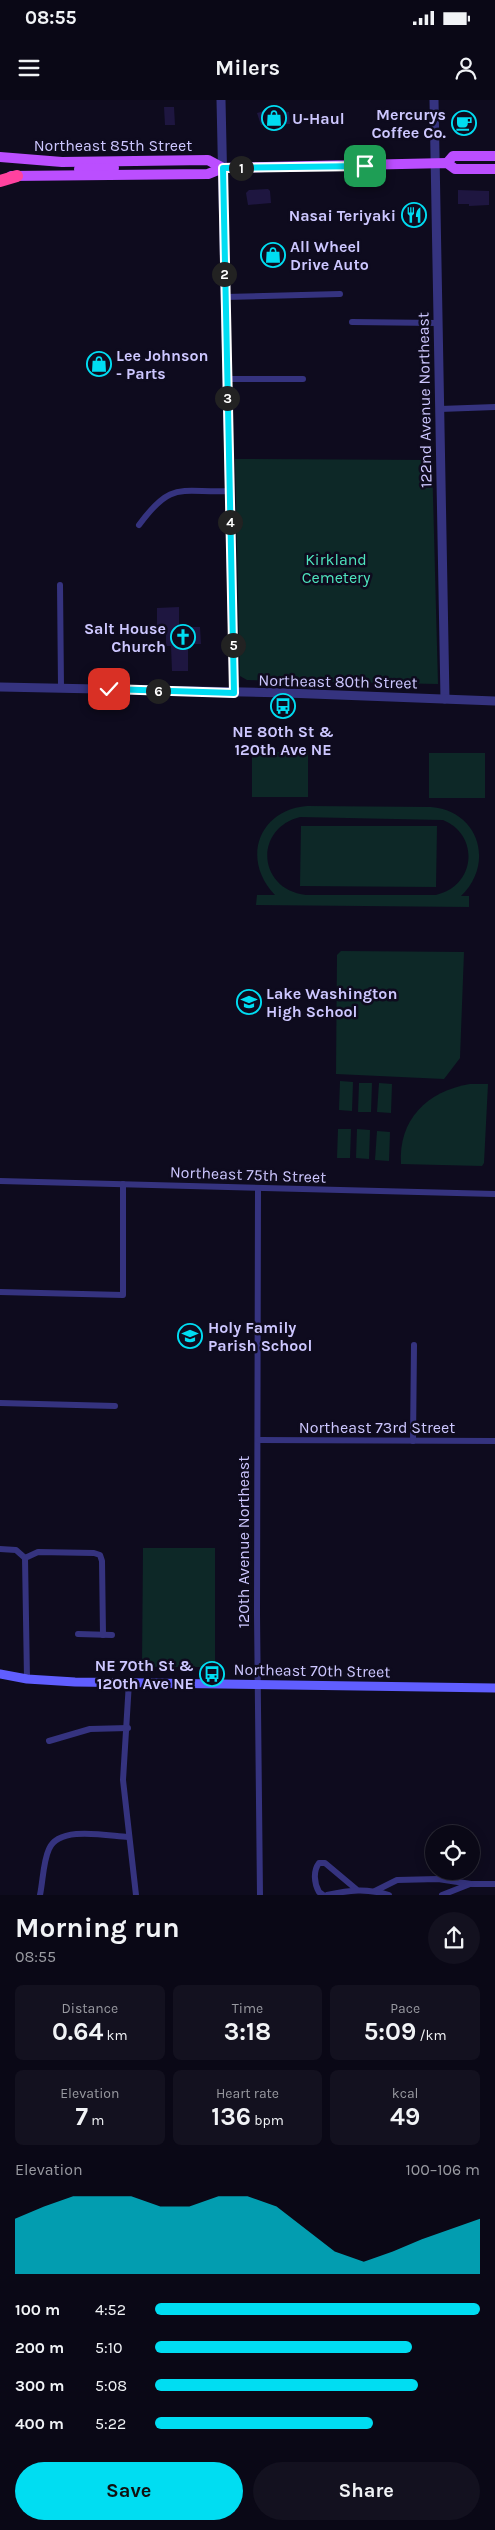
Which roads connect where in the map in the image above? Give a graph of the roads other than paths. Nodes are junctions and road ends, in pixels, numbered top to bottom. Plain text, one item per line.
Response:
1 (221, 100) edge
2 (434, 100) edge
3 (495, 156) edge
4 (0, 157) edge
5 (441, 163) junction
6 (223, 168) junction
7 (495, 168) edge
8 (0, 176) edge
9 (17, 176) junction
10 (0, 181) edge
11 (340, 294) dead end
12 (224, 297) junction
13 (352, 322) dead end
14 (437, 323) junction
15 (227, 379) junction
16 (303, 379) dead end
17 (495, 407) edge
18 (440, 409) junction
19 (229, 492) junction
20 (139, 525) dead end
21 (60, 585) dead end
22 (0, 687) edge
23 (61, 687) junction
24 (234, 693) junction
25 (445, 699) junction
26 (495, 701) edge
27 (0, 1181) edge
28 (123, 1184) junction
29 (258, 1188) junction
30 (495, 1194) edge
31 (0, 1292) edge
32 (414, 1345) dead end
33 (0, 1403) edge
34 (115, 1406) dead end
35 (258, 1440) junction
36 (413, 1441) junction
37 (495, 1441) edge
38 (0, 1549) edge
39 (25, 1558) junction
40 (78, 1634) dead end
41 (103, 1635) junction
42 (112, 1635) dead end
43 (0, 1674) edge
44 (27, 1680) junction
45 (129, 1682) junction
46 (258, 1684) junction
47 (495, 1688) edge
48 (128, 1728) junction
49 (49, 1741) dead end
50 (128, 1838) junction
51 (471, 1884) junction
52 (495, 1884) edge
53 (356, 1889) junction
54 (375, 1891) junction
55 (40, 1895) edge
56 (136, 1895) edge
57 (260, 1895) edge
58 (325, 1895) edge
59 (389, 1895) edge
60 (442, 1895) edge

1 - 6 street
2 - 5 street, 122nd Avenue Northeast
3 - 5 main road, Northeast 85th Street
4 - 6 main road, Northeast 85th Street
5 - 6 main road, Northeast 85th Street
5 - 7 main road, Northeast 85th Street
5 - 14 street, 122nd Avenue Northeast
6 - 9 main road, Northeast 85th Street
6 - 12 street
8 - 9 main road, Northeast 85th Street
9 - 10 highway
11 - 12 street
12 - 15 street
13 - 14 street
14 - 18 street, 122nd Avenue Northeast
15 - 16 street
15 - 19 street
17 - 18 street
18 - 25 street, 122nd Avenue Northeast
19 - 20 street
19 - 24 street
21 - 23 street
22 - 23 street, Northeast 80th Street
23 - 24 street, Northeast 80th Street
24 - 25 street, Northeast 80th Street
25 - 26 street, Northeast 80th Street
27 - 28 street, Northeast 75th Street
28 - 29 street, Northeast 75th Street
28 - 31 street
29 - 30 street, Northeast 75th Street
29 - 35 street, 120th Avenue Northeast
32 - 36 street
33 - 34 street
35 - 36 street, Northeast 73rd Street
35 - 46 street, 120th Avenue Northeast
36 - 37 street, Northeast 73rd Street
38 - 39 street
39 - 41 street
39 - 44 street
40 - 41 street
41 - 42 street
43 - 44 main road, Northeast 70th Street
44 - 45 main road, Northeast 70th Street
45 - 46 main road, Northeast 70th Street
45 - 48 street
46 - 47 main road, Northeast 70th Street
46 - 57 street, 120th Avenue Northeast
48 - 49 street
48 - 50 street
50 - 55 street
50 - 56 street
51 - 52 street
51 - 54 street
51 - 60 street
53 - 54 street
53 - 58 street
53 - 58 street
54 - 59 street

